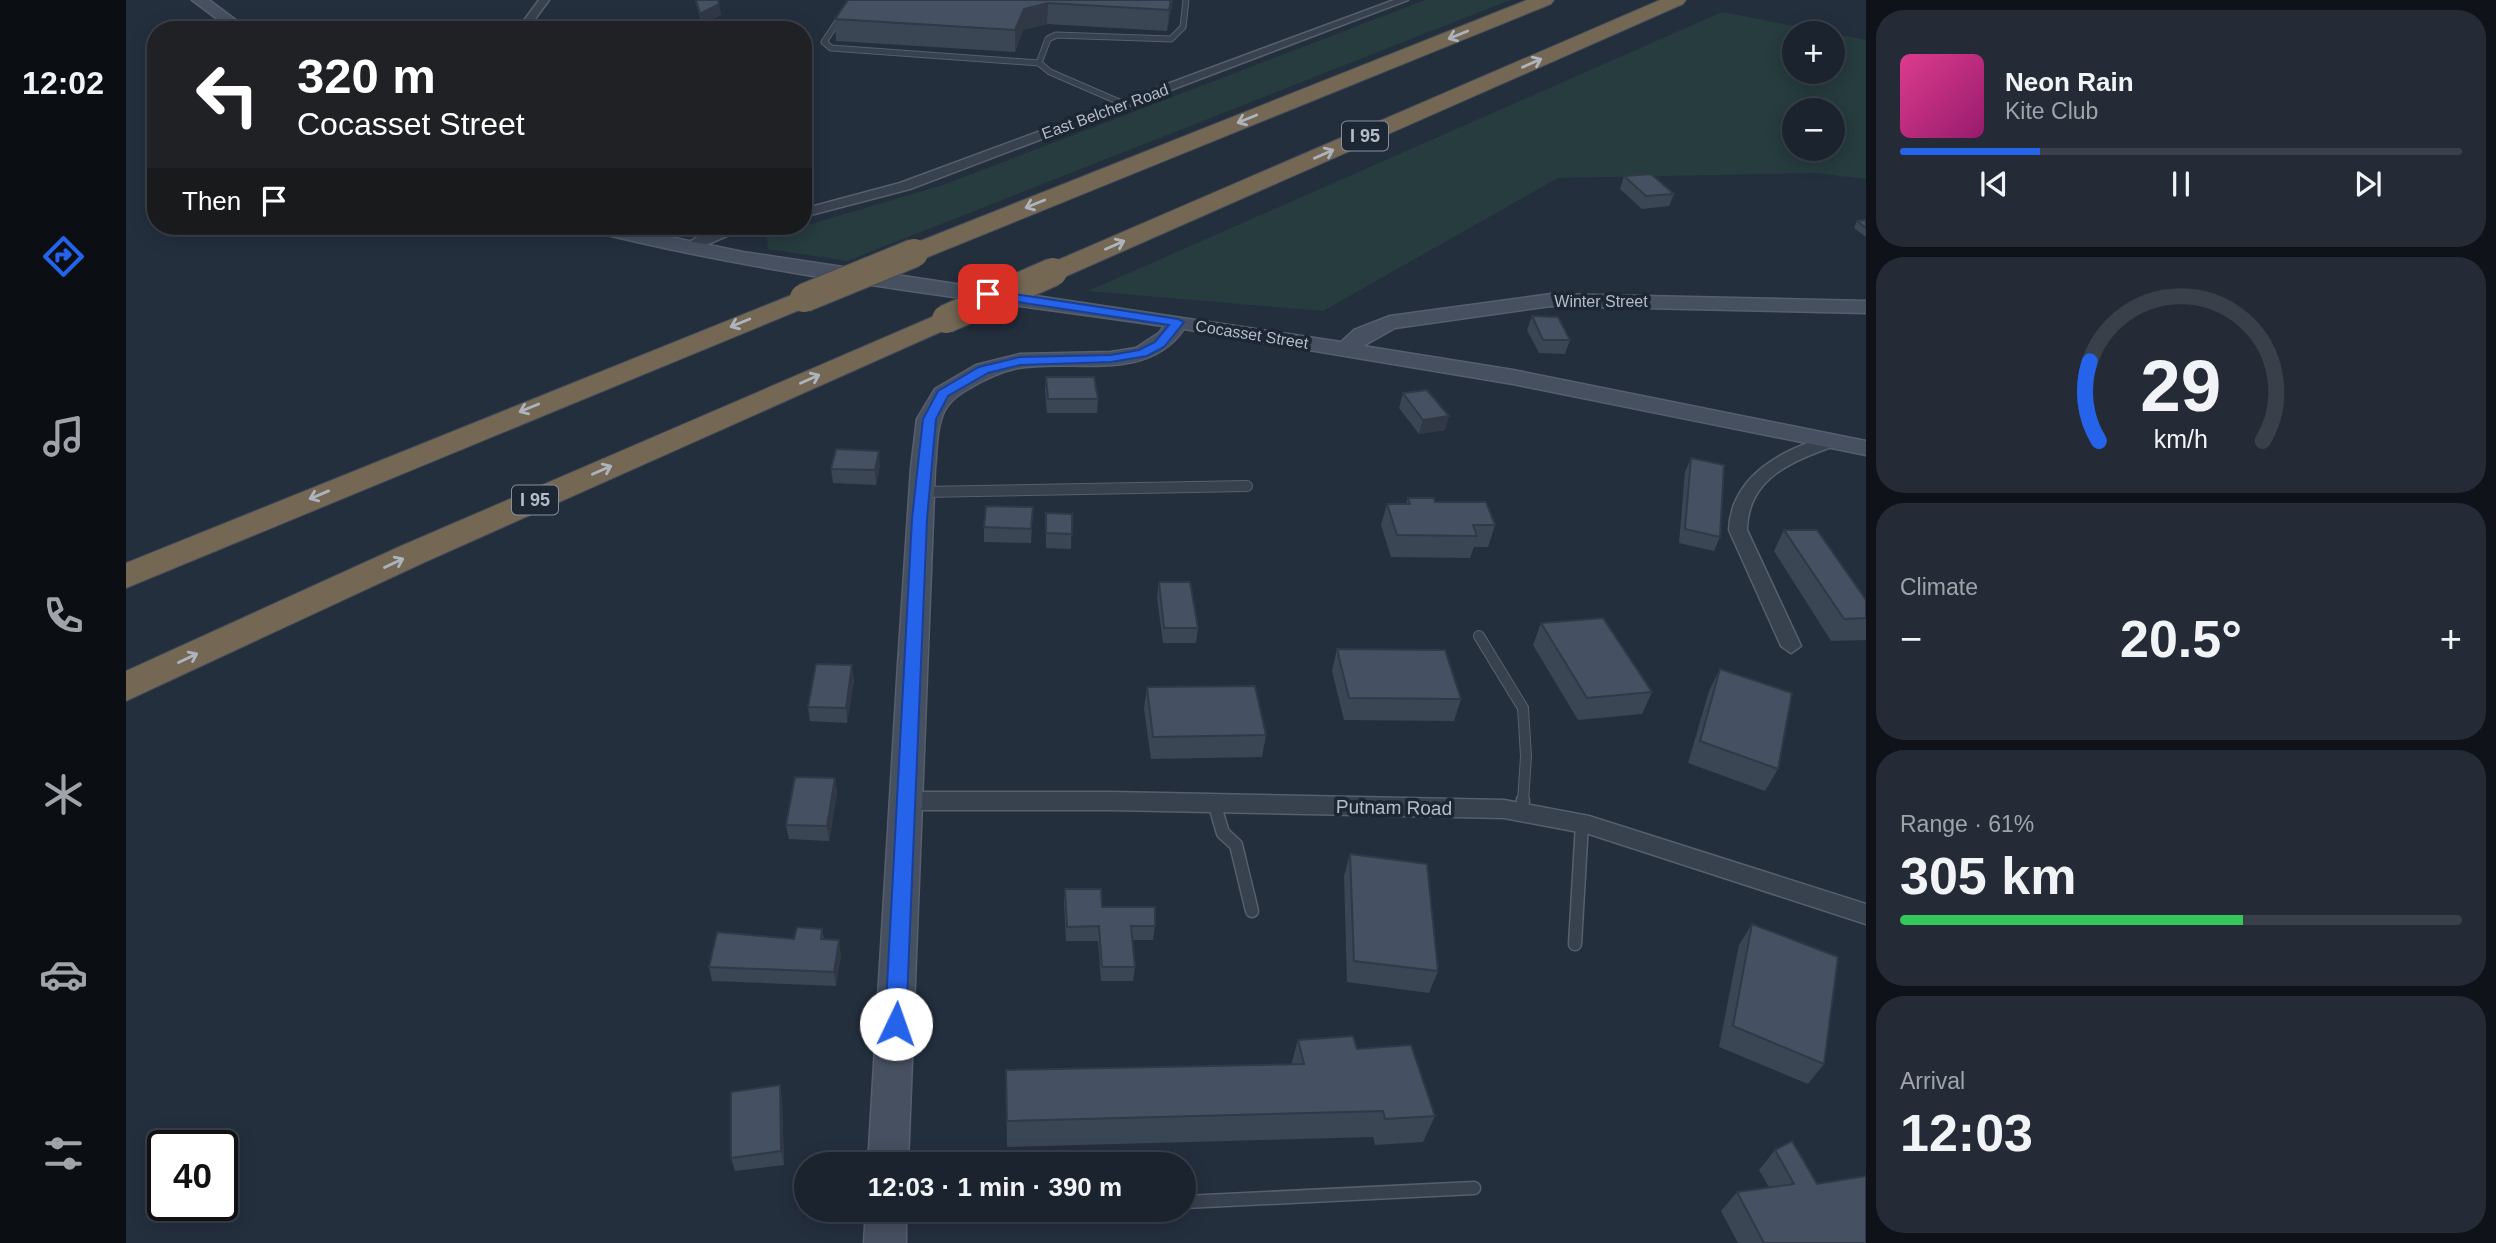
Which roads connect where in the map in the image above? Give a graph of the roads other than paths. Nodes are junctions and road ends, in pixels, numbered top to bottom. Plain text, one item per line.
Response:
1 (199, 0) edge
2 (544, 0) edge
3 (852, 0) edge
4 (1186, 0) edge
5 (1403, 0) edge
6 (1544, 0) edge
7 (1676, 0) edge
8 (229, 21) edge
9 (529, 21) edge
10 (1039, 63) junction
11 (1124, 104) junction
12 (812, 211) edge
13 (632, 235) edge
14 (711, 235) edge
15 (687, 248) junction
16 (804, 298) joint
17 (1866, 307) edge
18 (1178, 322) junction
19 (1347, 349) junction
20 (1831, 441) junction
21 (1866, 448) edge
22 (1247, 486) dead end
23 (921, 492) junction
24 (126, 576) edge
25 (1479, 636) dead end
26 (1791, 646) dead end
27 (126, 687) edge
28 (907, 802) junction
29 (1214, 803) junction
30 (1522, 812) junction
31 (1582, 824) junction
32 (1252, 911) dead end
33 (1866, 914) edge
34 (1574, 944) dead end
35 (889, 1152) edge
36 (1474, 1188) dead end
37 (1196, 1201) edge
38 (885, 1222) edge
39 (884, 1243) edge

1 - 8 street
2 - 9 street
3 - 10 lane
4 - 10 lane
5 - 11 street, East Belcher Road
6 -> 16 highway, bridge
27 -> 7 highway, I 95, bridge
10 - 11 lane
11 - 12 street, East Belcher Road
13 - 15 street, Cocasset Street
14 - 15 street
15 - 18 street, Cocasset Street
16 -> 24 highway
17 - 19 street, Winter Street
18 - 19 street, Cocasset Street
18 - 23 street
19 - 20 street, Cocasset Street
20 - 21 street, Cocasset Street
20 - 26 street
22 - 23 lane
23 - 28 street
25 - 30 lane
28 - 29 street, Putnam Road
28 - 35 street
29 - 30 street, Putnam Road
29 - 32 lane
30 - 31 street, Putnam Road
31 - 33 street, Putnam Road
31 - 34 lane
36 - 37 lane
38 - 39 street

